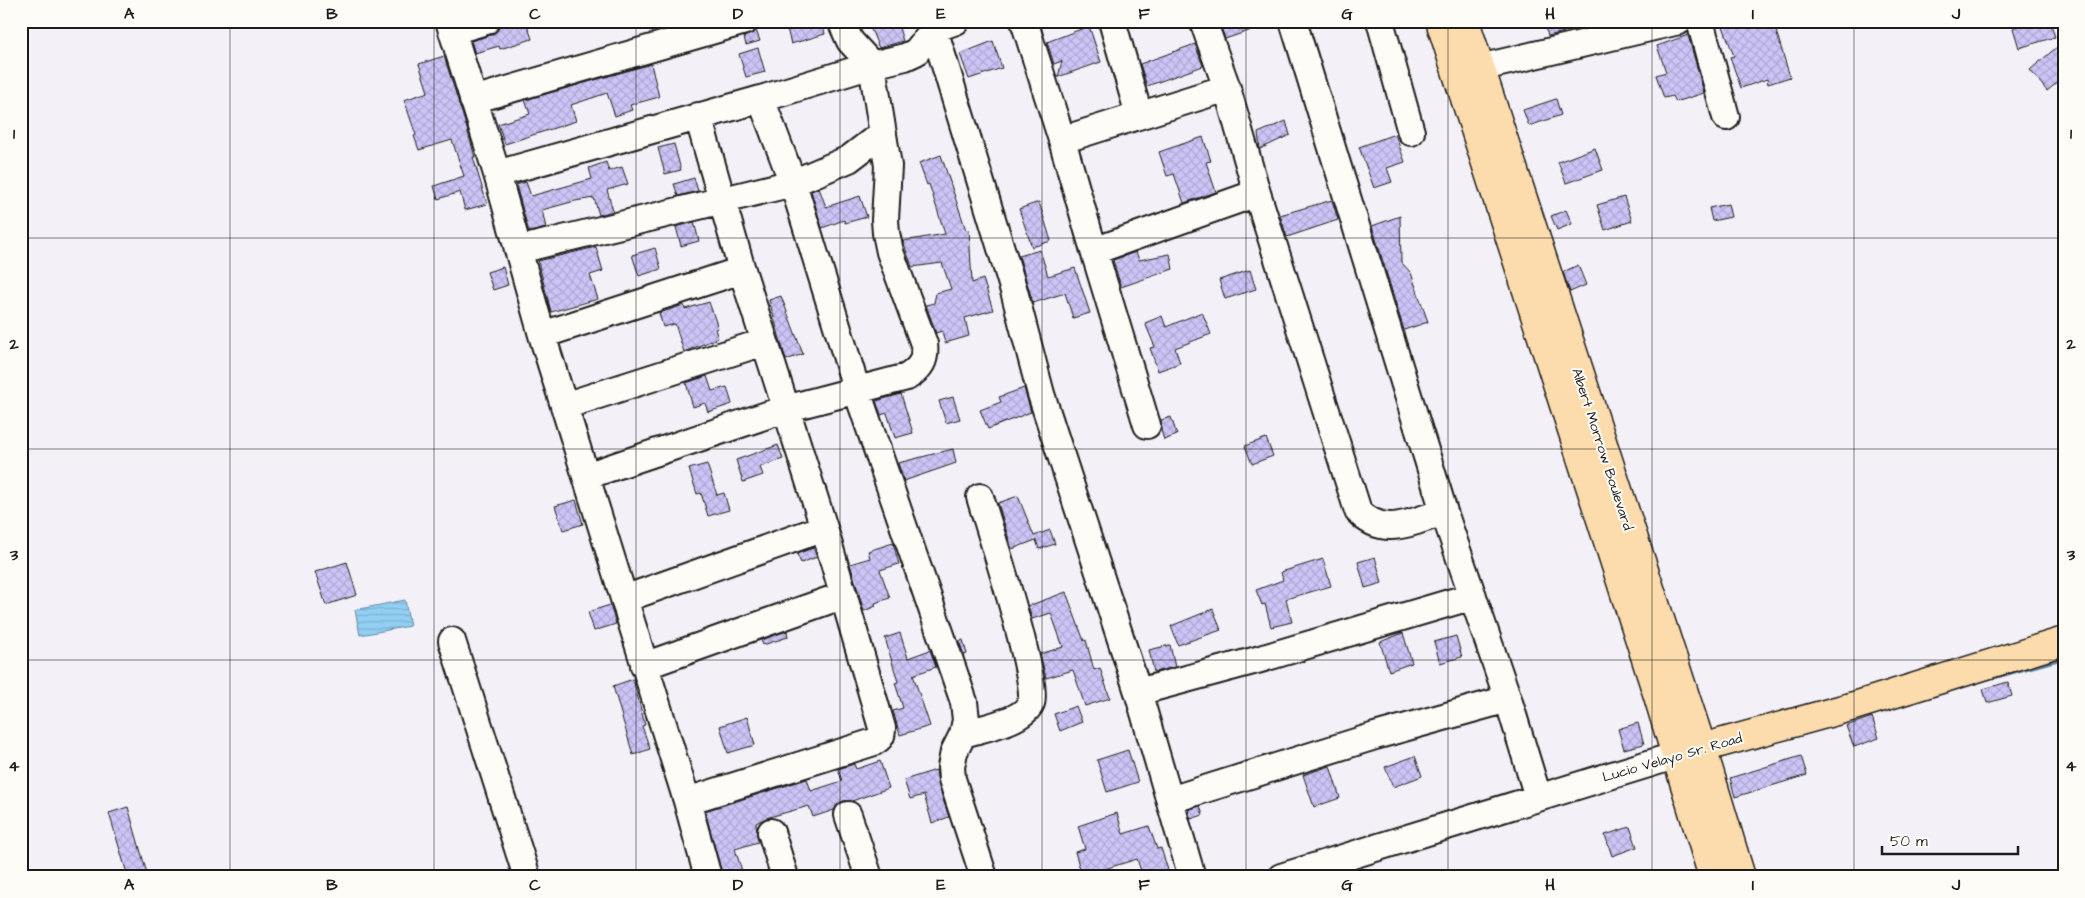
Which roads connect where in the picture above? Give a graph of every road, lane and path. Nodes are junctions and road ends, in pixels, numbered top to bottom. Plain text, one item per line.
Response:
1 (486, 21) edge
2 (745, 21) edge
3 (841, 21) edge
4 (1024, 21) edge
5 (1112, 21) edge
6 (1203, 21) edge
7 (1293, 21) edge
8 (1380, 21) edge
9 (1440, 21) edge
10 (1464, 21) edge
11 (1679, 21) edge
12 (1700, 21) edge
13 (941, 24) edge
14 (451, 26) edge
15 (872, 65) junction
16 (1479, 68) junction
17 (1227, 88) junction
18 (761, 99) junction
19 (473, 100) junction
20 (1139, 115) junction
21 (698, 116) junction
22 (1726, 117) dead end
23 (1411, 132) dead end
24 (883, 133) junction
25 (1062, 140) junction
26 (497, 174) junction
27 (793, 183) junction
28 (1257, 193) junction
29 (723, 202) junction
30 (518, 250) junction
31 (1094, 251) junction
32 (742, 270) junction
33 (542, 335) junction
34 (764, 342) junction
35 (857, 391) junction
36 (564, 406) junction
37 (785, 409) junction
38 (1147, 425) dead end
39 (586, 476) junction
40 (980, 497) dead end
41 (1444, 512) junction
42 (824, 528) junction
43 (844, 595) junction
44 (1473, 596) junction
45 (624, 599) junction
46 (452, 641) dead end
47 (2064, 641) edge
48 (644, 666) junction
49 (1138, 692) junction
50 (1508, 699) junction
51 (964, 734) junction
52 (1702, 748) junction
53 (1676, 755) junction
54 (1538, 797) junction
55 (1170, 800) junction
56 (687, 801) junction
57 (848, 815) dead end
58 (771, 832) dead end
59 (527, 877) edge
60 (708, 877) edge
61 (786, 877) edge
62 (869, 877) edge
63 (984, 877) edge
64 (1192, 877) edge
65 (1282, 877) edge
66 (1713, 877) edge
67 (1741, 877) edge

1 - 14 street
2 - 19 street
3 - 15 street
4 - 25 street
5 - 20 street
6 - 17 street
7 - 41 street
8 - 23 street
9 - 53 main road, Albert Morrow Boulevard
10 - 16 main road, Albert Morrow Boulevard
11 - 16 street
12 - 22 street
13 - 15 street
13 - 49 street
14 - 19 street
15 - 18 street
15 - 24 street
16 - 52 main road, Albert Morrow Boulevard
17 - 20 street
17 - 28 street
18 - 21 street
18 - 27 street
19 - 26 street
20 - 25 street
21 - 26 street
21 - 29 street
24 - 27 street
24 - 35 street
25 - 31 street
26 - 30 street
27 - 29 street
27 - 35 street
28 - 31 street
28 - 41 street
29 - 30 street
29 - 32 street
30 - 33 street
31 - 38 street
32 - 33 street
32 - 34 street
33 - 36 street
34 - 36 street
34 - 37 street
35 - 37 street
35 - 51 street
36 - 39 street
37 - 39 street
37 - 42 street
39 - 45 street
40 - 51 street
41 - 44 street
42 - 43 street
42 - 45 street
43 - 48 street
43 - 56 street
44 - 49 street
44 - 50 street
45 - 48 street
46 - 59 street
47 - 52 main road, Lucio Velayo Sr. Road
48 - 56 street
49 - 55 street
50 - 54 street
50 - 55 street
51 - 63 street
52 - 53 street, Lucio Velayo Sr. Road
52 - 67 main road, Albert Morrow Boulevard
53 - 54 street, Lucio Velayo Sr. Road
53 - 66 main road, Albert Morrow Boulevard
54 - 65 street, Lucio Velayo Sr. Road
55 - 64 street
56 - 60 street
57 - 62 street
58 - 61 street

